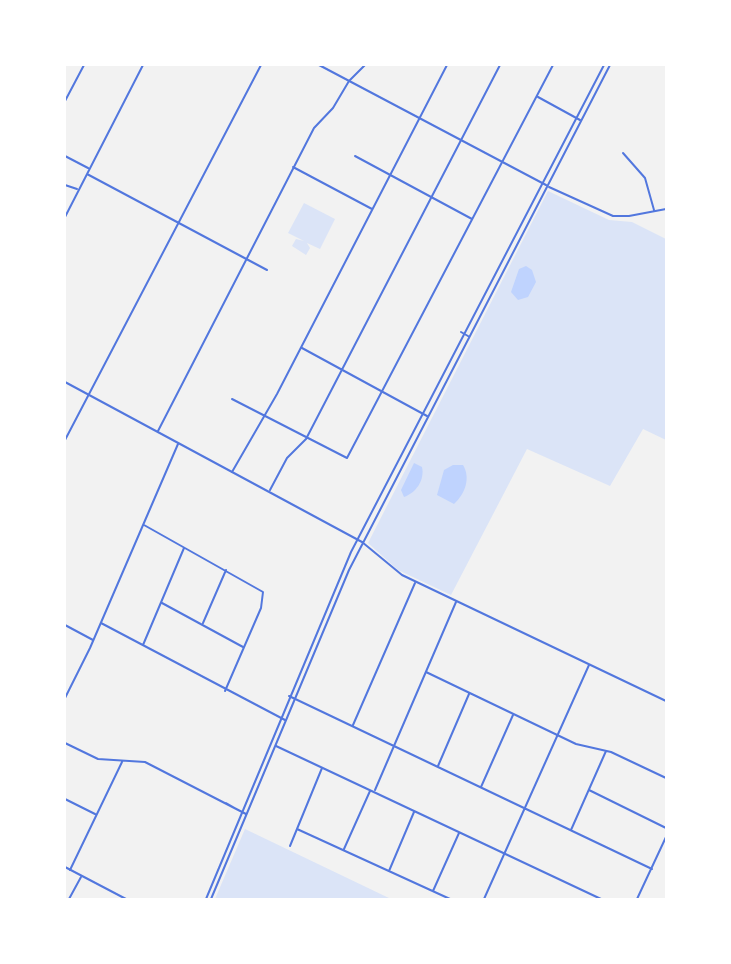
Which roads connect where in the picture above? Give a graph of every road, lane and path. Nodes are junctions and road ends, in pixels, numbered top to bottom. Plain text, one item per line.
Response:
1 (84, 65) edge
2 (143, 65) edge
3 (261, 65) edge
4 (319, 65) edge
5 (365, 65) edge
6 (447, 65) edge
7 (500, 65) edge
8 (553, 65) edge
9 (604, 65) edge
10 (610, 65) edge
11 (349, 81) junction
12 (537, 96) junction
13 (65, 101) edge
14 (419, 119) junction
15 (578, 119) junction
16 (460, 141) junction
17 (623, 153) dead end
18 (65, 156) edge
19 (355, 156) dead end
20 (503, 163) junction
21 (293, 167) junction
22 (89, 168) junction
23 (87, 174) junction
24 (390, 175) junction
25 (542, 183) junction
26 (65, 185) edge
27 (547, 186) junction
28 (79, 190) junction
29 (431, 197) junction
30 (373, 209) junction
31 (666, 209) edge
32 (654, 211) junction
33 (65, 217) edge
34 (473, 219) junction
35 (178, 223) junction
36 (246, 259) junction
37 (267, 270) dead end
38 (462, 333) junction
39 (469, 336) junction
40 (300, 347) junction
41 (341, 370) junction
42 (65, 382) edge
43 (383, 393) junction
44 (89, 396) junction
45 (232, 399) dead end
46 (422, 414) junction
47 (263, 416) junction
48 (427, 416) junction
49 (158, 432) junction
50 (306, 439) junction
51 (65, 440) edge
52 (178, 443) junction
53 (232, 472) junction
54 (269, 492) junction
55 (143, 524) junction
56 (357, 540) junction
57 (362, 542) junction
58 (185, 547) junction
59 (226, 569) junction
60 (415, 582) junction
61 (457, 601) junction
62 (161, 603) junction
63 (101, 623) junction
64 (65, 625) edge
65 (202, 625) junction
66 (94, 640) junction
67 (142, 646) junction
68 (244, 647) junction
69 (589, 664) junction
70 (426, 672) junction
71 (225, 691) junction
72 (470, 693) junction
73 (289, 696) junction
74 (65, 698) edge
75 (295, 699) junction
76 (666, 701) edge
77 (513, 714) junction
78 (280, 718) junction
79 (286, 720) junction
80 (352, 727) junction
81 (558, 734) junction
82 (65, 743) edge
83 (270, 744) junction
84 (275, 746) junction
85 (394, 746) junction
86 (606, 750) junction
87 (122, 761) junction
88 (322, 767) junction
89 (438, 767) junction
90 (666, 778) edge
91 (481, 788) junction
92 (370, 790) junction
93 (588, 790) junction
94 (374, 791) junction
95 (65, 799) edge
96 (525, 808) junction
97 (415, 811) junction
98 (241, 812) junction
99 (247, 814) junction
100 (96, 815) junction
101 (297, 828) junction
102 (666, 828) edge
103 (571, 831) junction
104 (459, 832) junction
105 (666, 837) edge
106 (290, 846) dead end
107 (344, 850) junction
108 (505, 853) junction
109 (65, 867) edge
110 (652, 869) junction
111 (70, 870) junction
112 (389, 871) junction
113 (81, 876) junction
114 (433, 891) junction
115 (69, 899) edge
116 (125, 899) edge
117 (206, 899) edge
118 (211, 899) edge
119 (450, 899) edge
120 (484, 899) edge
121 (601, 899) edge
122 (637, 899) edge

1 - 13 street
2 - 22 street
3 - 35 street
4 - 11 street
5 - 11 street
6 - 14 street
7 - 16 street
8 - 12 street
9 - 15 street
10 - 15 street
11 - 14 street
11 - 21 street
12 - 15 street
12 - 20 street
14 - 16 street
14 - 24 street
15 - 25 street
15 - 27 street
16 - 20 street
16 - 29 street
17 - 32 street
18 - 22 street
19 - 24 street
20 - 25 street
20 - 34 street
21 - 30 street
21 - 36 street
22 - 23 street
23 - 28 street
23 - 35 street
24 - 29 street
24 - 30 street
25 - 27 street
25 - 38 street
26 - 28 street
27 - 32 street
27 - 39 street
28 - 33 street
29 - 34 street
29 - 41 street
30 - 40 street
31 - 32 street
34 - 43 street
35 - 36 street
35 - 44 street
36 - 37 street
36 - 49 street
38 - 39 street
38 - 46 street
39 - 48 street
40 - 41 street
40 - 47 street
41 - 43 street
41 - 50 street
42 - 44 street
43 - 46 street
43 - 50 street
44 - 49 street
44 - 51 street
45 - 47 street
46 - 48 street
46 - 56 street
47 - 50 street
47 - 53 street
48 - 57 street
49 - 52 street
50 - 54 street
52 - 53 street
52 - 55 street
53 - 54 street
54 - 56 street
55 - 58 street
55 - 63 street
56 - 57 street
56 - 73 street
57 - 60 street
57 - 75 street
58 - 59 street
58 - 62 street
59 - 65 street
59 - 68 street
60 - 61 street
60 - 80 street
61 - 69 street
61 - 70 street
62 - 65 street
62 - 67 street
63 - 66 street
63 - 67 street
64 - 66 street
65 - 68 street
66 - 74 street
67 - 71 street
68 - 71 street
69 - 76 street
69 - 81 street
70 - 72 street
70 - 85 street
71 - 78 street
72 - 77 street
72 - 89 street
73 - 75 street
73 - 78 street
75 - 79 street
75 - 80 street
77 - 81 street
77 - 91 street
78 - 79 street
78 - 83 street
79 - 84 street
80 - 85 street
81 - 86 street
81 - 96 street
82 - 87 street
83 - 84 street
83 - 98 street
84 - 88 street
84 - 99 street
85 - 89 street
85 - 94 street
86 - 90 street
86 - 93 street
87 - 98 street
87 - 100 street
88 - 92 street
88 - 101 street
89 - 91 street
91 - 96 street
92 - 94 street
92 - 107 street
93 - 102 street
93 - 103 street
94 - 97 street
95 - 100 street
96 - 103 street
96 - 108 street
97 - 104 street
97 - 112 street
98 - 99 street
98 - 117 street
99 - 118 street
100 - 111 street
101 - 106 street
101 - 107 street
103 - 110 street
104 - 108 street
104 - 114 street
105 - 110 street
107 - 112 street
108 - 120 street
108 - 121 street
109 - 111 street
110 - 122 street
111 - 113 street
112 - 114 street
113 - 115 street
113 - 116 street
114 - 119 street

